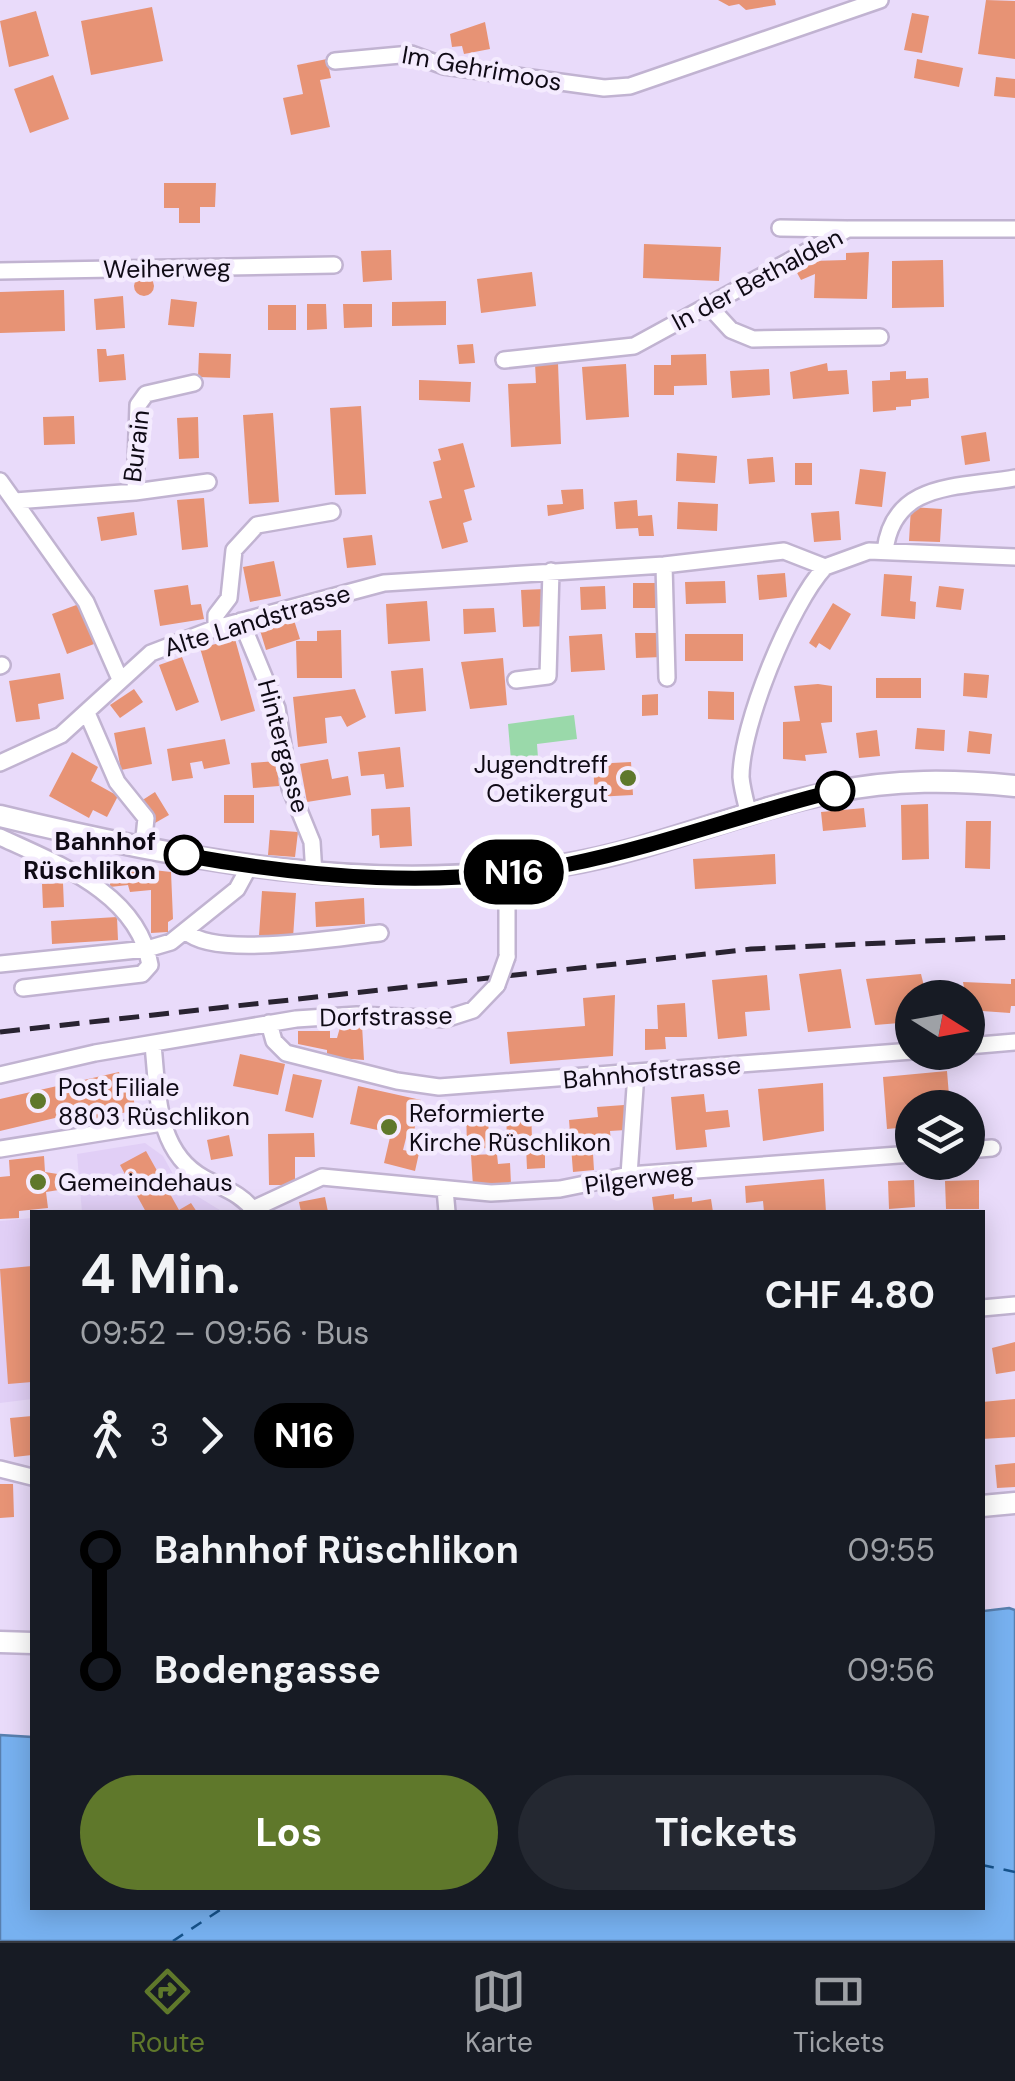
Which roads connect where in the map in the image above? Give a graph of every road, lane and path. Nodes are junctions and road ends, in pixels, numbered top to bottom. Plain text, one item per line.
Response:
1 (880, 0) edge
2 (335, 61) dead end
3 (780, 228) dead end
4 (848, 228) junction
5 (1015, 229) edge
6 (334, 265) dead end
7 (0, 271) edge
8 (708, 305) junction
9 (880, 337) dead end
10 (504, 360) dead end
11 (194, 383) dead end
12 (1015, 478) edge
13 (0, 481) edge
14 (208, 482) dead end
15 (135, 492) junction
16 (15, 501) junction
17 (332, 512) dead end
18 (885, 550) junction
19 (1015, 557) edge
20 (664, 565) junction
21 (824, 567) junction
22 (551, 570) junction
23 (242, 621) junction
24 (216, 628) junction
25 (119, 677) junction
26 (667, 678) dead end
27 (516, 680) dead end
28 (87, 713) junction
29 (0, 762) edge
30 (1015, 786) edge
31 (0, 816) edge
32 (749, 816) junction
33 (0, 837) edge
34 (143, 847) junction
35 (248, 866) junction
36 (507, 873) junction
37 (314, 875) junction
38 (187, 932) junction
39 (380, 933) dead end
40 (147, 948) junction
41 (0, 964) edge
42 (23, 988) dead end
43 (269, 1023) junction
44 (1015, 1042) edge
45 (153, 1045) junction
46 (985, 1045) edge
47 (895, 1052) edge
48 (636, 1074) junction
49 (0, 1075) edge
50 (162, 1123) junction
51 (992, 1148) dead end
52 (0, 1149) edge
53 (985, 1149) edge
54 (895, 1155) edge
55 (629, 1175) junction
56 (445, 1190) junction
57 (253, 1210) edge
58 (256, 1210) edge
59 (446, 1210) edge
60 (1015, 1305) edge
61 (985, 1308) edge
62 (0, 1468) edge
63 (30, 1476) edge
64 (1015, 1503) edge
65 (985, 1506) edge
66 (0, 1642) edge
67 (30, 1644) edge

1 - 2 street, Im Gehrimoos
3 - 4 street
4 - 5 street, In der Bethalden
4 - 8 street, In der Bethalden
6 - 7 street, Weiherweg
8 - 9 street
8 - 10 street, In der Bethalden
11 - 15 street, Burain
12 - 18 street
13 - 16 street
14 - 15 street
15 - 16 street, Burain
16 - 25 street
17 - 24 street
18 - 19 street
18 - 21 street
20 - 21 street, Alte Landstrasse
20 - 22 street, Alte Landstrasse
20 - 26 street
21 - 32 street
22 - 23 street, Alte Landstrasse
22 - 27 street
23 - 24 street, Alte Landstrasse
23 - 37 street, Hintergasse
24 - 25 street, Alte Landstrasse
25 - 28 street, Alte Landstrasse
28 - 29 street, Alte Landstrasse
28 - 34 street
30 - 32 main road
31 - 34 main road
32 - 36 main road
33 - 40 street
34 - 35 main road
35 - 37 main road
35 - 38 street
36 - 37 main road
36 - 43 street, Dorfstrasse, bridge
38 - 39 street
38 - 40 street
40 - 41 street
40 - 42 street
43 - 45 street
43 - 48 street, Bahnhofstrasse
44 - 46 street
45 - 49 street
45 - 50 street
47 - 48 street, Bahnhofstrasse
48 - 55 street
50 - 52 street
50 - 57 street
51 - 53 street
54 - 55 street, Pilgerweg
55 - 56 street, Pilgerweg
56 - 58 street, Pilgerweg
56 - 59 street
60 - 61 street
62 - 63 street
64 - 65 main road
66 - 67 main road

